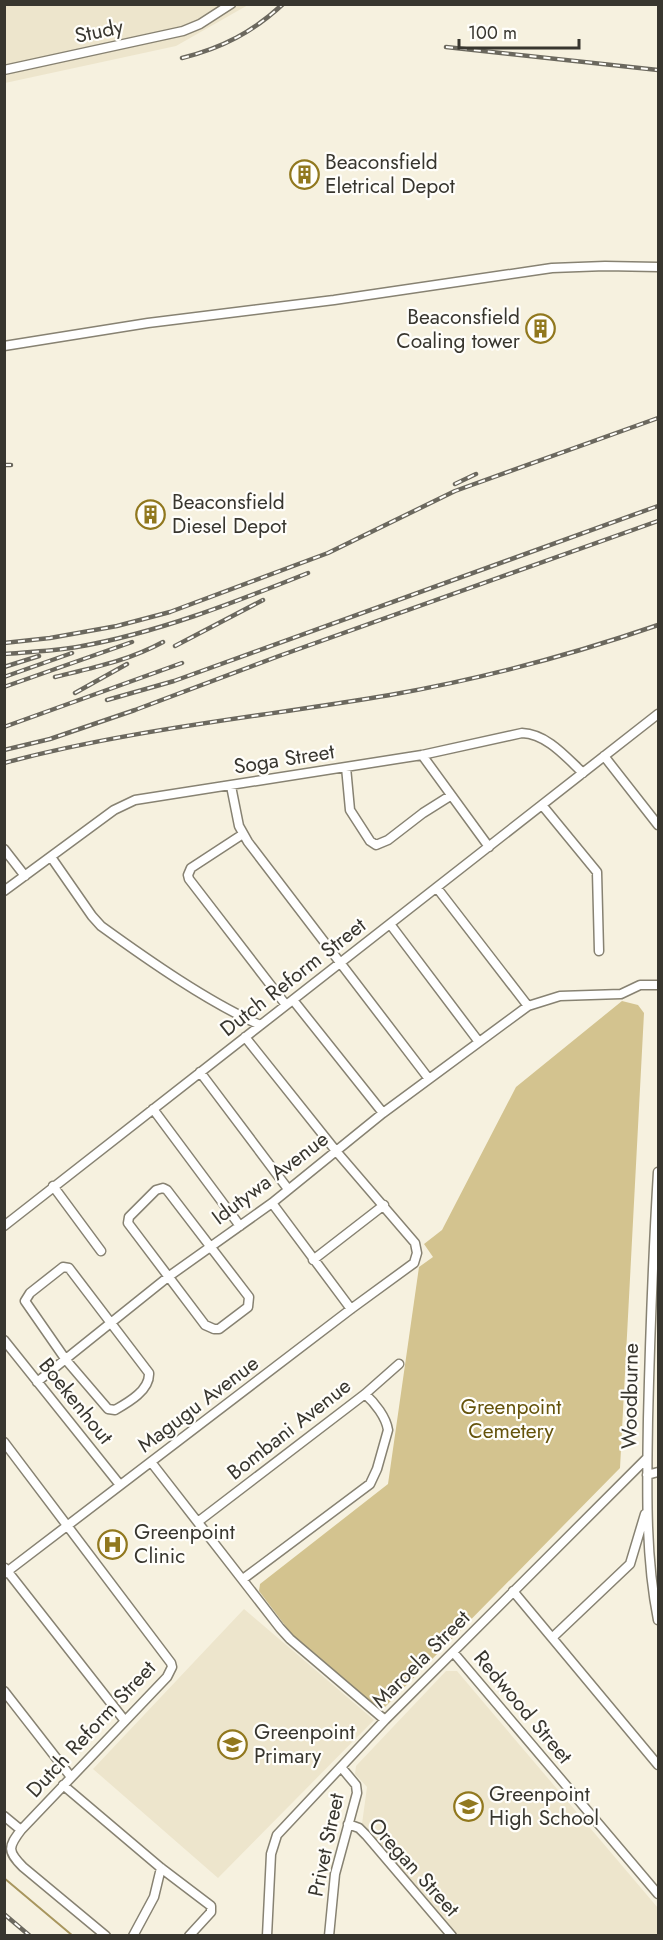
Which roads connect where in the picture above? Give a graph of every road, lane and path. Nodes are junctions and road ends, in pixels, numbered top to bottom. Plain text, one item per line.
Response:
1 (231, 4) edge
2 (4, 70) edge
3 (658, 267) edge
4 (4, 346) edge
5 (658, 714) edge
6 (422, 755) junction
7 (604, 756) junction
8 (346, 767) junction
9 (583, 773) junction
10 (231, 786) junction
11 (450, 796) junction
12 (542, 805) junction
13 (658, 825) edge
14 (243, 834) junction
15 (489, 847) junction
16 (4, 849) edge
17 (51, 857) junction
18 (25, 876) junction
19 (437, 888) junction
20 (4, 891) edge
21 (390, 924) junction
22 (599, 951) dead end
23 (341, 962) junction
24 (658, 986) edge
25 (290, 1002) junction
26 (528, 1006) junction
27 (261, 1025) junction
28 (245, 1037) junction
29 (479, 1042) junction
30 (201, 1072) junction
31 (429, 1079) junction
32 (153, 1109) junction
33 (383, 1113) junction
34 (336, 1151) junction
35 (658, 1172) edge
36 (53, 1186) junction
37 (288, 1189) junction
38 (272, 1203) junction
39 (384, 1205) junction
40 (4, 1226) edge
41 (240, 1226) junction
42 (210, 1245) junction
43 (101, 1251) dead end
44 (313, 1260) junction
45 (168, 1277) junction
46 (351, 1309) junction
47 (111, 1322) junction
48 (4, 1340) edge
49 (66, 1360) junction
50 (399, 1364) dead end
51 (37, 1382) junction
52 (365, 1394) junction
53 (4, 1442) edge
54 (647, 1458) junction
55 (151, 1462) junction
56 (658, 1472) edge
57 (647, 1475) junction
58 (120, 1485) junction
59 (647, 1507) junction
60 (199, 1521) junction
61 (68, 1525) junction
62 (6, 1571) edge
63 (243, 1579) junction
64 (513, 1592) junction
65 (658, 1620) edge
66 (553, 1637) junction
67 (453, 1652) junction
68 (4, 1691) edge
69 (386, 1720) junction
70 (125, 1721) junction
71 (658, 1765) edge
72 (341, 1767) junction
73 (71, 1777) junction
74 (63, 1785) junction
75 (4, 1816) edge
76 (348, 1824) junction
77 (21, 1830) junction
78 (8, 1844) edge
79 (161, 1868) junction
80 (658, 1894) edge
81 (106, 1935) edge
82 (133, 1935) edge
83 (189, 1935) edge
84 (267, 1935) edge
85 (329, 1935) edge
86 (452, 1935) edge

1 - 2 street, Study
3 - 4 street
5 - 7 street, Dutch Reform Street
6 - 8 street, Soga Street
6 - 9 street, Soga Street
6 - 11 street
7 - 9 street, Dutch Reform Street
7 - 13 street
8 - 10 street, Soga Street
8 - 11 street
9 - 12 street, Dutch Reform Street
10 - 14 street
10 - 17 street, Soga Street
11 - 15 street
12 - 15 street, Dutch Reform Street
12 - 22 street
14 - 23 street
14 - 25 street
15 - 19 street, Dutch Reform Street
16 - 18 street
17 - 18 street, Soga Street
17 - 27 street
18 - 20 street, Soga Street
19 - 21 street, Dutch Reform Street
19 - 26 street
21 - 23 street, Dutch Reform Street
21 - 29 street
23 - 25 street, Dutch Reform Street
23 - 31 street
24 - 26 street, Idutywa Avenue
25 - 27 street, Dutch Reform Street
25 - 33 street
26 - 29 street, Idutywa Avenue
27 - 28 street, Dutch Reform Street
28 - 30 street, Dutch Reform Street
28 - 34 street
29 - 31 street, Idutywa Avenue
30 - 32 street, Dutch Reform Street
30 - 37 street
31 - 33 street, Idutywa Avenue
32 - 36 street, Dutch Reform Street
32 - 41 street
33 - 34 street, Idutywa Avenue
34 - 37 street, Idutywa Avenue
34 - 39 street
35 - 54 street, Woodburne
36 - 40 street, Dutch Reform Street
36 - 43 street
37 - 38 street, Idutywa Avenue
38 - 41 street, Idutywa Avenue
38 - 44 street
39 - 44 street
39 - 46 street, Magugu Avenue
41 - 42 street, Idutywa Avenue
42 - 45 street, Idutywa Avenue
42 - 45 street
42 - 45 street
44 - 46 street
45 - 47 street, Idutywa Avenue
46 - 55 street, Magugu Avenue
47 - 49 street, Idutywa Avenue
47 - 49 street
47 - 49 street
48 - 51 street, Boekenhout
49 - 51 street, Idutywa Avenue
50 - 52 street, Bombani Avenue
51 - 58 street, Boekenhout
52 - 60 street, Bombani Avenue
52 - 63 street
53 - 61 street, Dutch Reform Street
54 - 57 street, Woodburne
54 - 64 street, Maroela Street
55 - 58 street, Magugu Avenue
55 - 60 street
56 - 57 street
57 - 59 street, Woodburne
58 - 61 street, Magugu Avenue
59 - 65 street, Woodburne
59 - 66 street
60 - 63 street
61 - 62 street, Magugu Avenue
61 - 70 street, Dutch Reform Street
62 - 70 street
63 - 69 street
64 - 66 street
64 - 67 street, Maroela Street
66 - 71 street
67 - 69 street, Maroela Street
67 - 80 street, Redwood Street
68 - 73 street
69 - 72 street, Maroela Street
70 - 73 street, Dutch Reform Street
72 - 76 street, Privet Street
72 - 84 street, Maroela Street
73 - 74 street, Dutch Reform Street
74 - 77 street, Dutch Reform Street
74 - 79 street
75 - 77 street
76 - 85 street, Privet Street
76 - 86 street, Oregan Street
77 - 78 street, Dutch Reform Street
78 - 81 street, Dutch Reform Street
79 - 82 street
79 - 83 street

